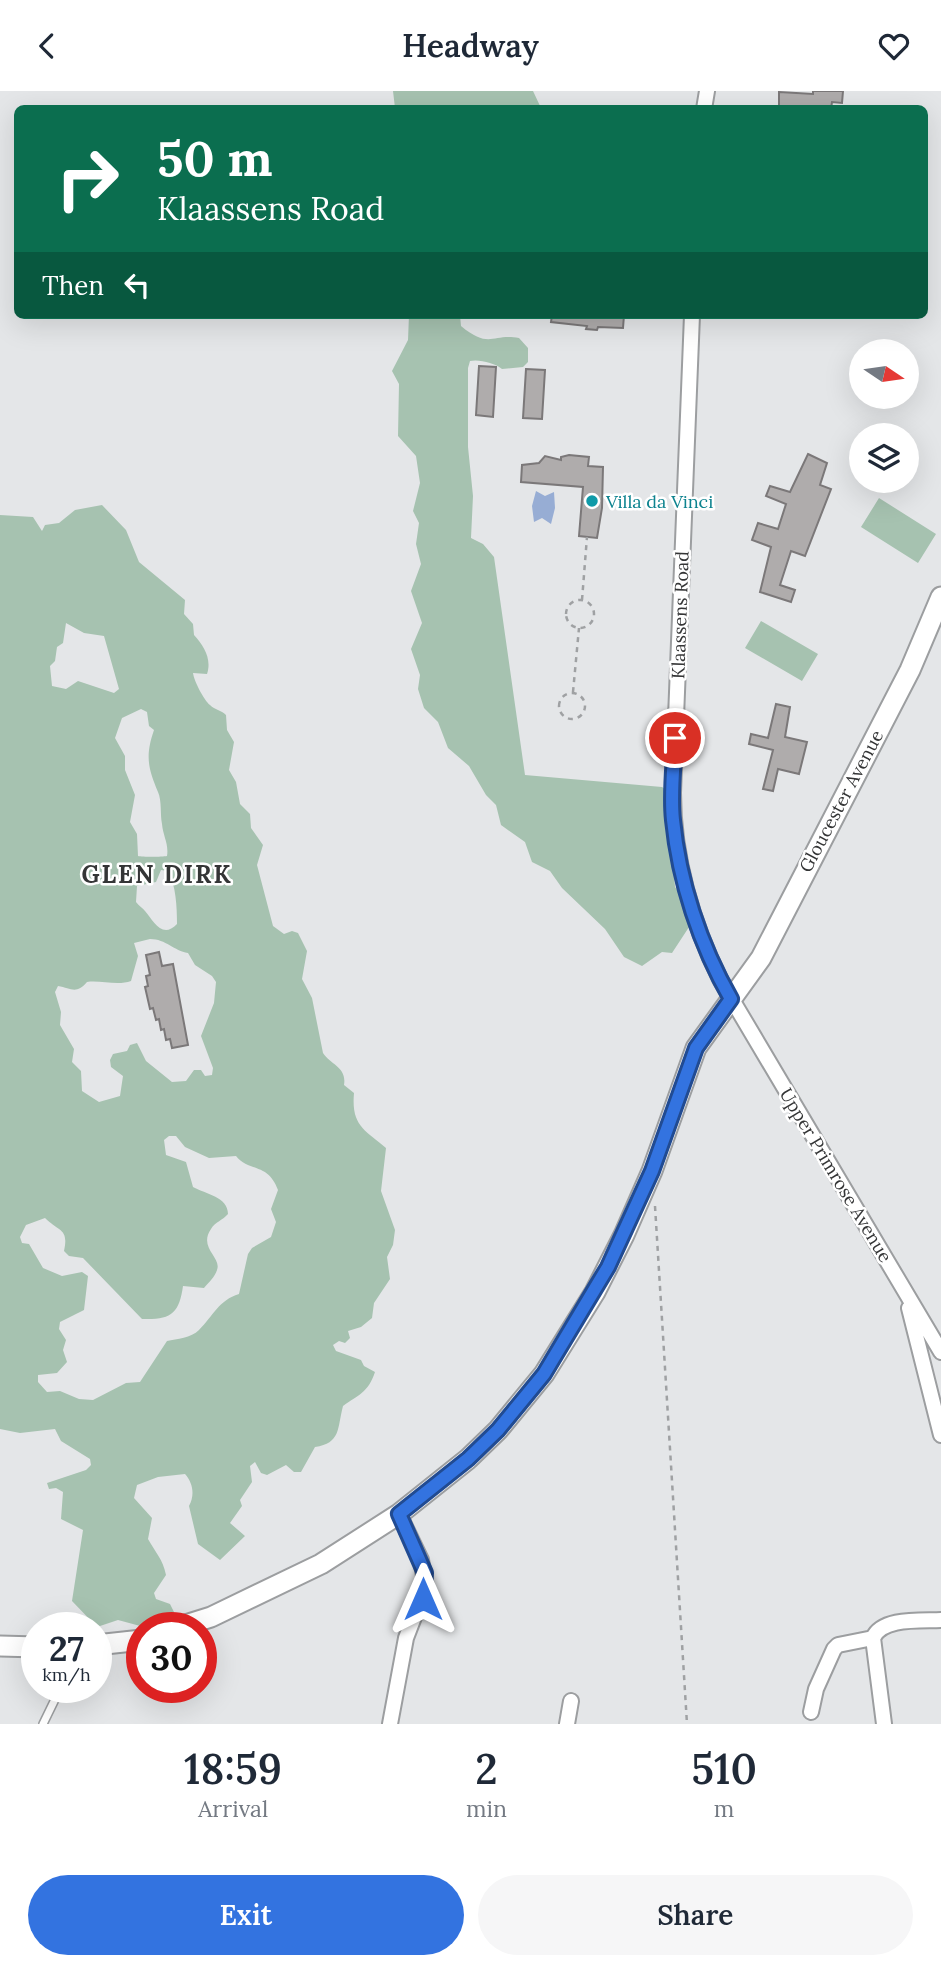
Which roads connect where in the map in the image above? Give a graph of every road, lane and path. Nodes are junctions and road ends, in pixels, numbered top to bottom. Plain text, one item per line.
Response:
1 (692, 319) edge
2 (587, 537) dead end
3 (941, 597) edge
4 (582, 600) junction
5 (579, 628) junction
6 (573, 692) junction
7 (731, 999) junction
8 (654, 1198) dead end
9 (906, 1296) junction
10 (941, 1352) edge
11 (941, 1435) edge
12 (399, 1514) junction
13 (217, 1614) edge
14 (941, 1620) edge
15 (873, 1638) junction
16 (0, 1646) edge
17 (21, 1647) edge
18 (571, 1701) dead end
19 (53, 1703) edge
20 (811, 1712) dead end
21 (43, 1724) edge
22 (390, 1724) edge
23 (567, 1724) edge
24 (687, 1724) edge
25 (884, 1724) edge

1 - 7 street, Klaassens Road
2 - 4 path
3 - 7 street, Gloucester Avenue
4 - 5 path
4 - 5 path
5 - 6 path
6 - 6 path
7 - 9 street, Upper Primrose Avenue
7 - 12 street
8 - 24 path
9 - 10 street, Upper Primrose Avenue
9 - 11 street
12 - 13 street
12 - 22 street
14 - 15 street
15 - 20 street
15 - 25 street
16 - 17 street
18 - 23 street
19 - 21 lane

